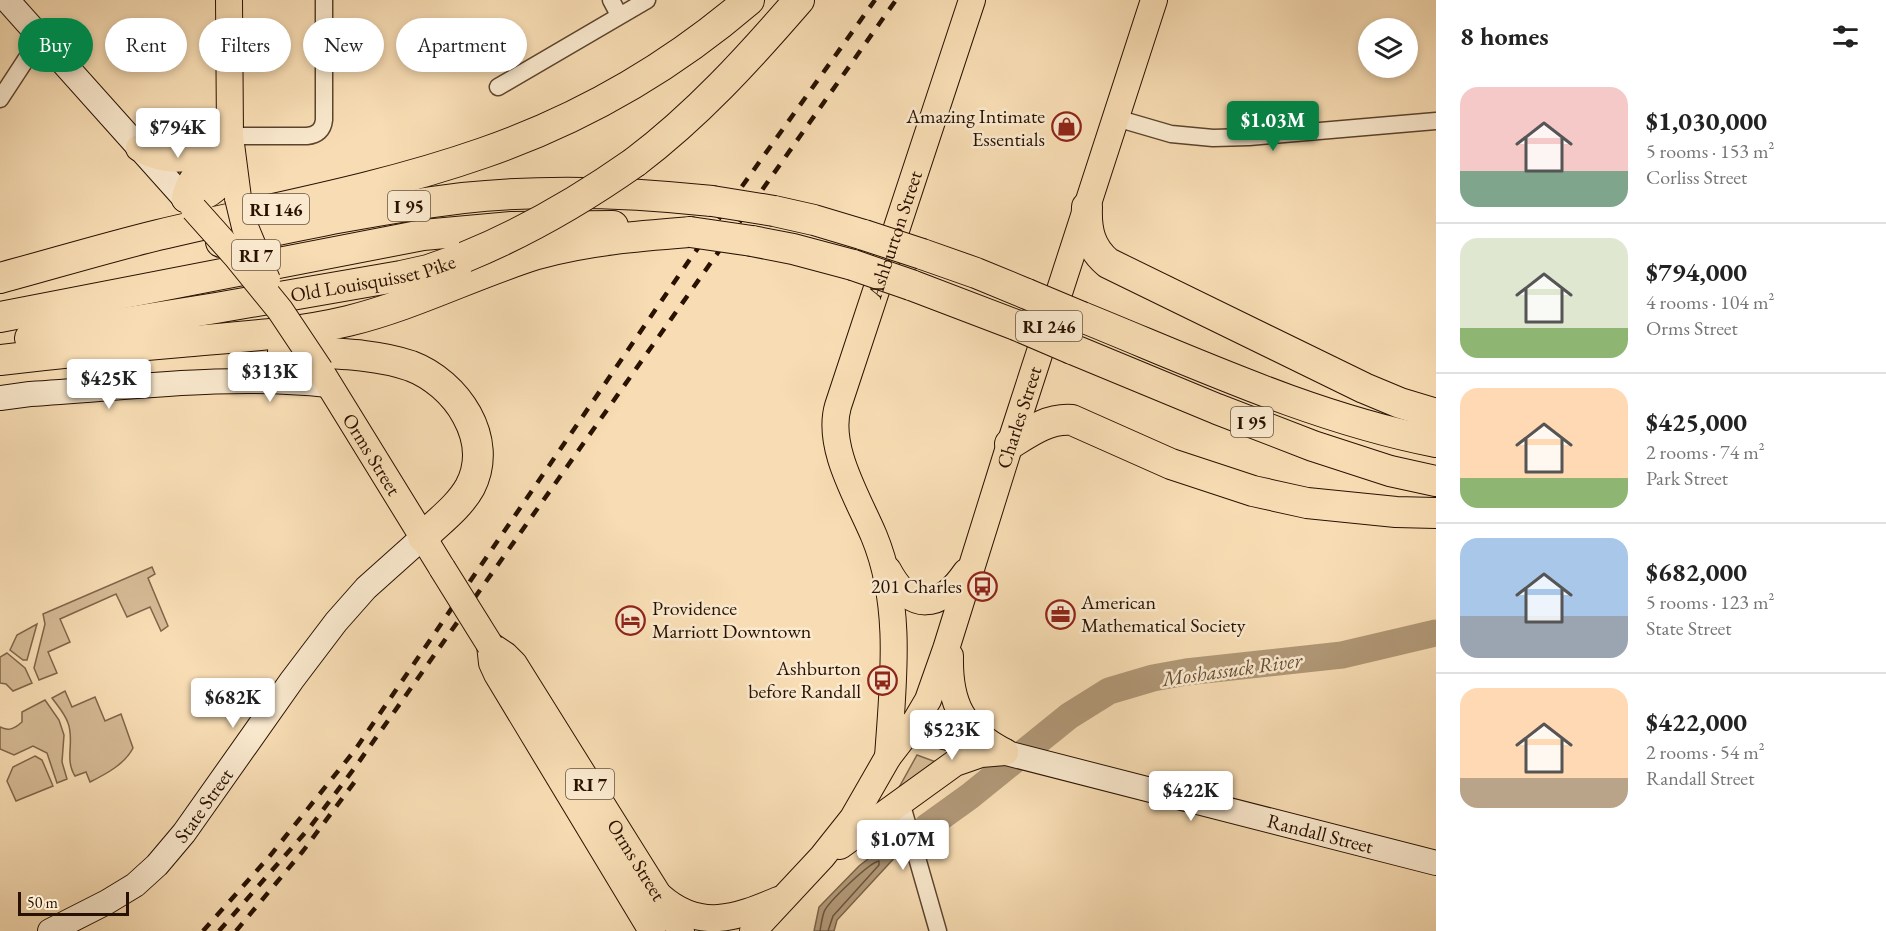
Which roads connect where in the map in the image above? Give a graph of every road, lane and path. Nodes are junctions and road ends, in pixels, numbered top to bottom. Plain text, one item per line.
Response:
1 (7, 0) edge
2 (229, 0) edge
3 (324, 0) edge
4 (610, 0) edge
5 (647, 0) edge
6 (749, 0) edge
7 (799, 0) edge
8 (972, 0) edge
9 (1154, 0) edge
10 (619, 15) junction
11 (23, 18) edge
12 (18, 72) edge
13 (71, 72) edge
14 (498, 87) dead end
15 (0, 99) edge
16 (1116, 118) junction
17 (1436, 121) edge
18 (231, 146) junction
19 (139, 148) junction
20 (190, 204) junction
21 (1087, 207) junction
22 (690, 232) junction
23 (0, 278) edge
24 (0, 285) edge
25 (280, 310) junction
26 (0, 317) edge
27 (172, 342) junction
28 (0, 343) edge
29 (0, 360) edge
30 (324, 377) junction
31 (0, 398) edge
32 (1436, 414) edge
33 (1436, 442) edge
34 (1010, 444) junction
35 (1436, 481) edge
36 (1436, 513) edge
37 (423, 537) junction
38 (881, 556) junction
39 (975, 558) junction
40 (950, 637) junction
41 (490, 645) junction
42 (900, 726) junction
43 (1005, 752) junction
44 (901, 802) junction
45 (822, 857) junction
46 (1436, 862) edge
47 (657, 892) junction
48 (784, 898) junction
49 (50, 931) edge
50 (652, 931) edge
51 (681, 931) edge
52 (753, 931) edge
53 (938, 931) edge

1 - 11 street, Orms Street
2 - 18 main road, RI 7
3 - 18 street
4 - 10 street
5 - 10 street
6 - 23 highway, RI 146
7 - 28 highway, Old Louisquisset Pike, bridge
8 - 38 main road, Ashburton Street / RI 246
9 - 16 main road, Charles Street / RI 246
10 - 14 street
12 - 15 street
13 - 19 street, Orms Street
16 - 17 street
16 - 21 main road, Charles Street / RI 246
18 - 19 main road
18 - 20 main road
18 - 25 main road, RI 7, bridge
19 - 20 street, Orms Street
20 - 25 main road, Orms Street / RI 7, bridge
21 - 32 highway
21 - 34 main road, Charles Street / RI 246
22 - 26 highway, I 95
22 - 27 highway
22 - 35 highway, I 95, bridge
24 - 33 highway, I 95, bridge
25 - 30 main road, Orms Street / RI 7, bridge
27 - 29 highway
27 - 37 highway
30 - 31 street
30 - 37 main road, Orms Street / RI 7
34 - 36 highway
34 - 39 main road, Charles Street / RI 246
37 - 41 main road, Orms Street / RI 7, bridge
37 - 49 street, State Street
38 - 39 main road
38 - 42 main road, RI 246
39 - 40 main road, Charles Street / RI 246
40 - 42 main road, Charles Street / RI 246
40 - 43 main road
41 - 47 main road, Orms Street / RI 7
41 - 50 main road, Orms Street / RI 7
42 - 43 street, Randall Street
42 - 45 main road, Charles Street / RI 246
43 - 44 main road
43 - 46 street, Randall Street
44 - 45 main road
44 - 53 street
45 - 48 main road, Charles Street / RI 246
47 - 48 main road
47 - 51 main road, Orms Street / RI 7
48 - 52 main road, Charles Street / RI 246

